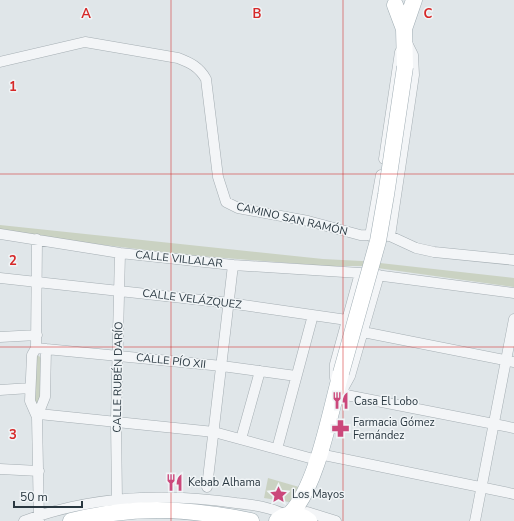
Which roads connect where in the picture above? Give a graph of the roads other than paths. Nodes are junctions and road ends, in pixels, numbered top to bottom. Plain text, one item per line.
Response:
1 (414, 1) edge
2 (390, 3) edge
3 (404, 34) junction
4 (0, 62) edge
5 (0, 234) edge
6 (370, 236) junction
7 (390, 236) junction
8 (37, 239) junction
9 (120, 253) junction
10 (514, 260) edge
11 (232, 265) junction
12 (360, 273) junction
13 (380, 275) junction
14 (0, 278) edge
15 (37, 282) junction
16 (120, 291) junction
17 (514, 293) edge
18 (228, 303) junction
19 (313, 315) junction
20 (514, 318) edge
21 (347, 320) junction
22 (363, 332) junction
23 (37, 335) junction
24 (0, 337) edge
25 (41, 348) junction
26 (118, 356) junction
27 (510, 361) edge
28 (222, 366) junction
29 (260, 371) junction
30 (296, 376) junction
31 (30, 388) junction
32 (338, 389) junction
33 (0, 390) edge
34 (38, 416) junction
35 (116, 421) junction
36 (494, 424) junction
37 (514, 428) edge
38 (214, 432) junction
39 (241, 439) junction
40 (277, 448) junction
41 (318, 457) junction
42 (0, 469) edge
43 (38, 471) junction
44 (207, 487) dead end
45 (482, 488) junction
46 (307, 489) junction
47 (514, 494) edge
48 (117, 501) junction
49 (39, 518) edge
50 (280, 518) edge
51 (308, 518) edge
52 (24, 521) edge
53 (71, 521) edge
54 (251, 521) edge
55 (336, 521) edge
56 (475, 521) edge

1 - 2 main road
1 - 3 main road
2 - 3 main road
3 - 6 street
3 - 7 street
3 - 32 main road, bridge
4 - 6 street, CAMINO SAN RAMÓN
5 - 8 street, CALLE VILLALAR
6 - 7 street, CAMINO SAN RAMÓN
7 - 10 street
8 - 9 street, CALLE VILLALAR
8 - 15 street
9 - 11 street, CALLE VILLALAR
9 - 16 street, CALLE RUBÉN DARÍO
11 - 12 street, CALLE VILLALAR
11 - 18 street
12 - 13 street, CALLE VILLALAR
12 - 21 street
13 - 17 street, CALLE VILLALAR
13 - 22 street
14 - 15 street, CALLE VELÁZQUEZ
15 - 16 street, CALLE VELÁZQUEZ
15 - 23 street
16 - 18 street, CALLE VELÁZQUEZ
16 - 26 street, CALLE RUBÉN DARÍO
18 - 19 street, CALLE VELÁZQUEZ
18 - 28 street
19 - 21 street, CALLE VELÁZQUEZ
19 - 30 street
20 - 27 street
21 - 32 street
22 - 27 street
22 - 32 street
23 - 24 street
23 - 25 street
25 - 26 street, CALLE PÍO XII
25 - 31 street
25 - 34 street
26 - 28 street, CALLE PÍO XII
26 - 35 street, CALLE RUBÉN DARÍO
27 - 36 street
28 - 29 street, CALLE PÍO XII
28 - 38 street
29 - 30 street, CALLE PÍO XII
29 - 39 street
30 - 40 street
31 - 33 street
31 - 34 street
32 - 36 street
32 - 41 main road
34 - 35 street
34 - 43 street
35 - 38 street
35 - 48 street, CALLE RUBÉN DARÍO
36 - 37 street
36 - 45 street
38 - 39 street
38 - 44 street
39 - 40 street
40 - 41 street
41 - 45 street
41 - 46 main road
42 - 43 street
43 - 49 street
45 - 47 street
45 - 56 street
46 - 50 main road
46 - 51 main road
48 - 49 street
48 - 50 street
49 - 52 street
50 - 51 main road
51 - 55 street
53 - 54 main road

